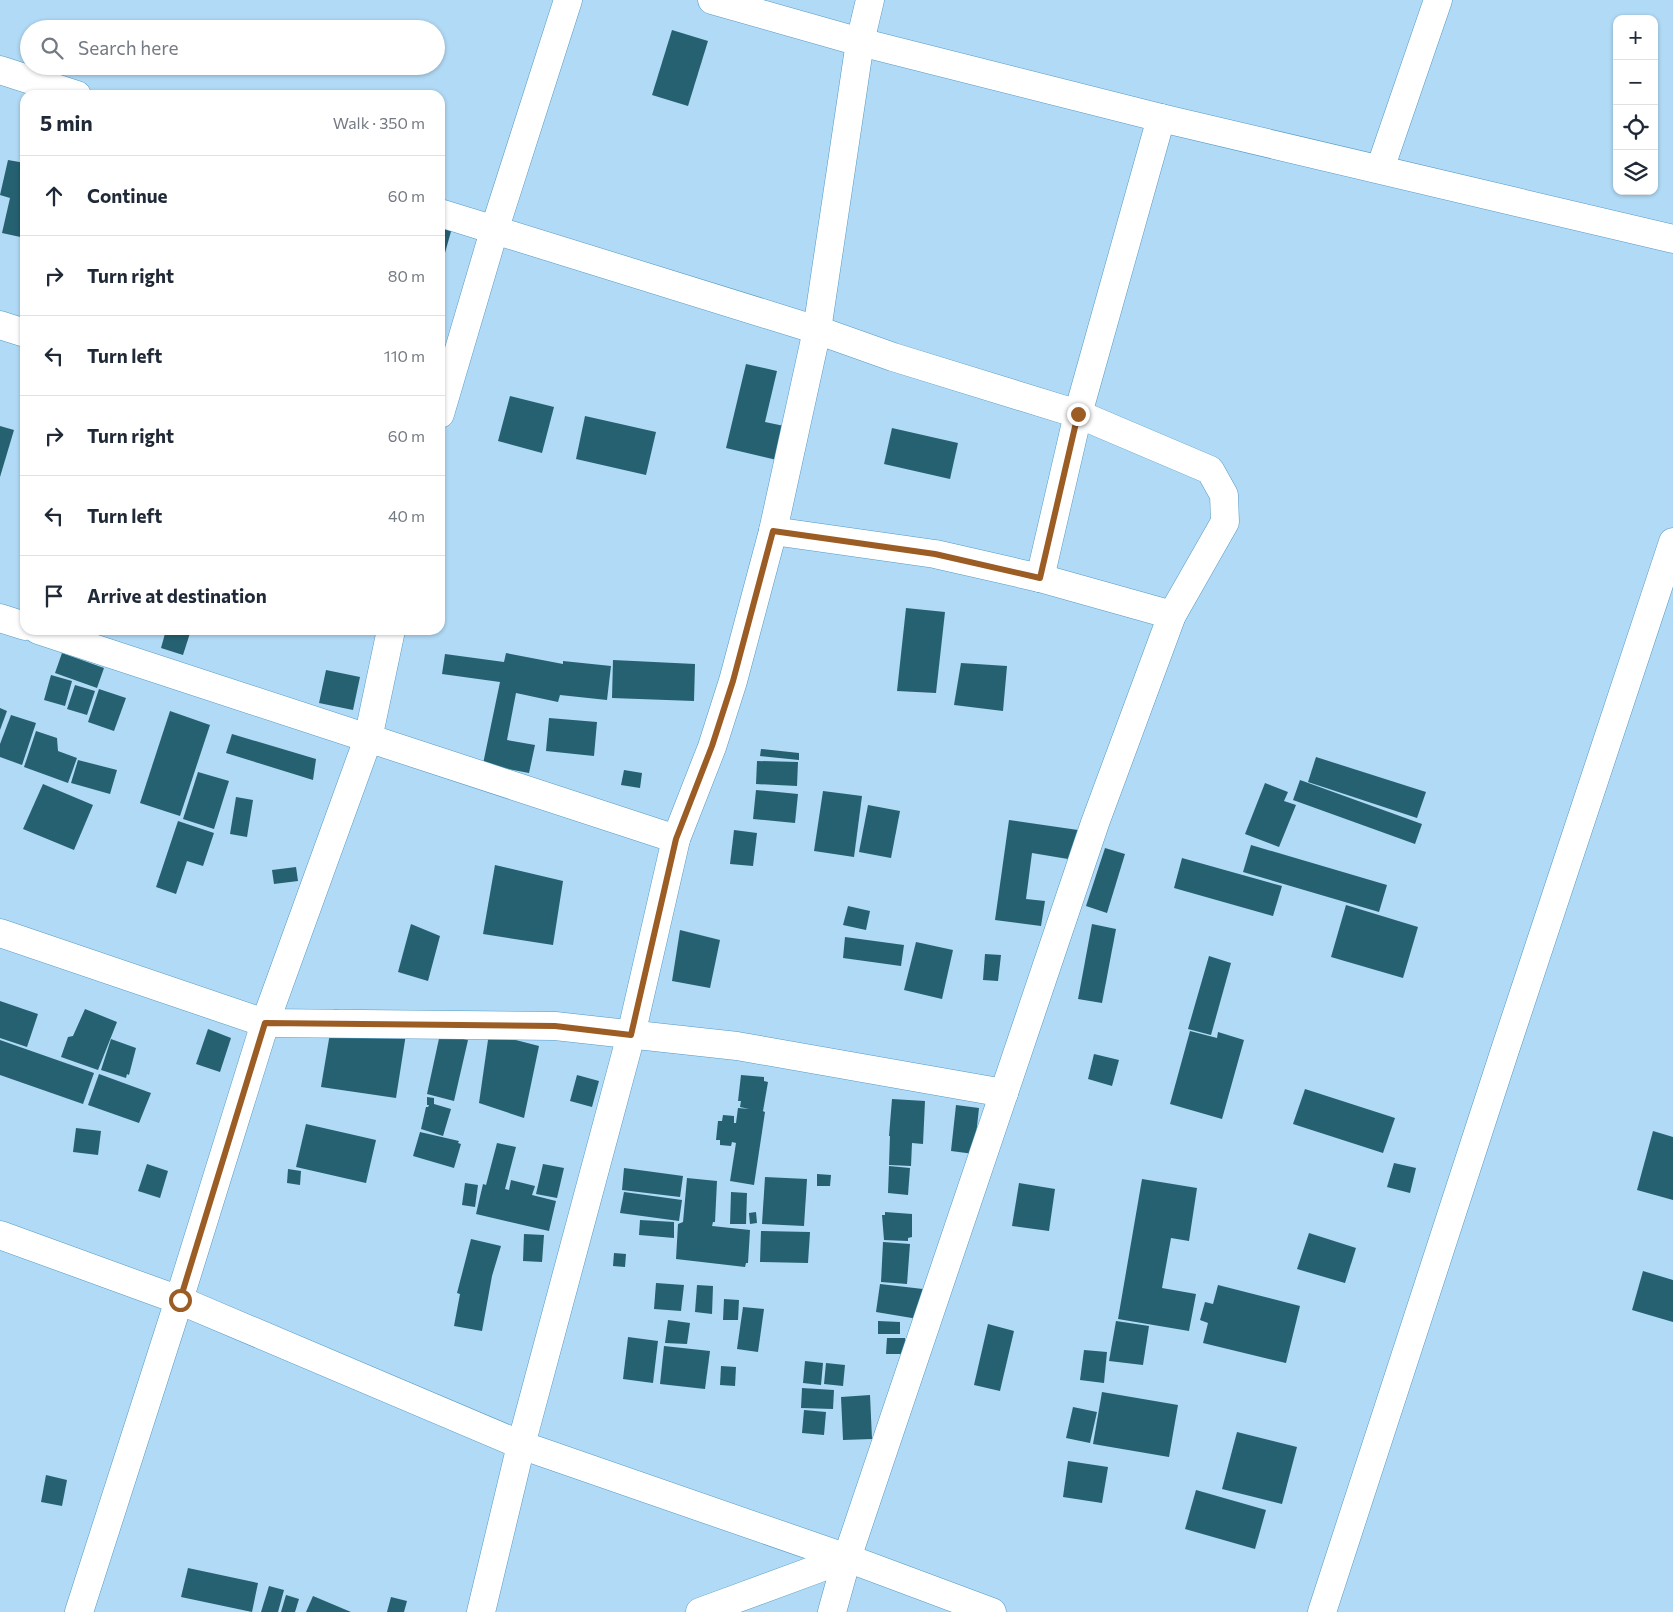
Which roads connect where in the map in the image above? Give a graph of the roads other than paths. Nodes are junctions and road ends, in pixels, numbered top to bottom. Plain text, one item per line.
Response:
1 (568, 0) edge
2 (712, 0) edge
3 (870, 0) edge
4 (1438, 0) edge
5 (860, 42) junction
6 (0, 70) edge
7 (62, 90) edge
8 (1161, 118) junction
9 (1380, 169) junction
10 (445, 215) edge
11 (494, 231) junction
12 (1673, 239) edge
13 (0, 325) edge
14 (817, 330) junction
15 (20, 331) edge
16 (445, 397) edge
17 (1078, 414) junction
18 (773, 531) junction
19 (1673, 542) edge
20 (1040, 578) junction
21 (1172, 615) junction
22 (0, 618) edge
23 (20, 624) edge
24 (53, 635) edge
25 (390, 635) edge
26 (368, 739) junction
27 (676, 839) junction
28 (0, 933) edge
29 (265, 1023) junction
30 (631, 1035) junction
31 (1004, 1092) junction
32 (0, 1235) edge
33 (180, 1300) junction
34 (521, 1445) junction
35 (848, 1558) junction
36 (79, 1612) edge
37 (481, 1612) edge
38 (700, 1612) edge
39 (832, 1612) edge
40 (992, 1612) edge
41 (1322, 1612) edge

1 - 11 main road
2 - 5 main road
3 - 5 main road
4 - 9 main road
5 - 8 main road
5 - 14 main road
6 - 7 main road
8 - 9 main road
8 - 17 main road
9 - 12 main road
10 - 11 main road
11 - 14 main road
11 - 16 main road
13 - 15 main road
14 - 17 main road
14 - 18 main road
17 - 20 main road
17 - 21 main road
18 - 20 main road
18 - 27 main road
19 - 41 main road
20 - 21 main road
21 - 31 main road
22 - 23 main road
24 - 26 main road
25 - 26 main road
26 - 27 main road
26 - 29 main road
27 - 30 main road
28 - 29 main road
29 - 30 main road
29 - 33 main road
30 - 31 main road
30 - 34 main road
31 - 35 main road
32 - 33 main road
33 - 34 main road
33 - 36 main road
34 - 35 main road
34 - 37 main road
35 - 38 main road
35 - 39 main road
35 - 40 main road

